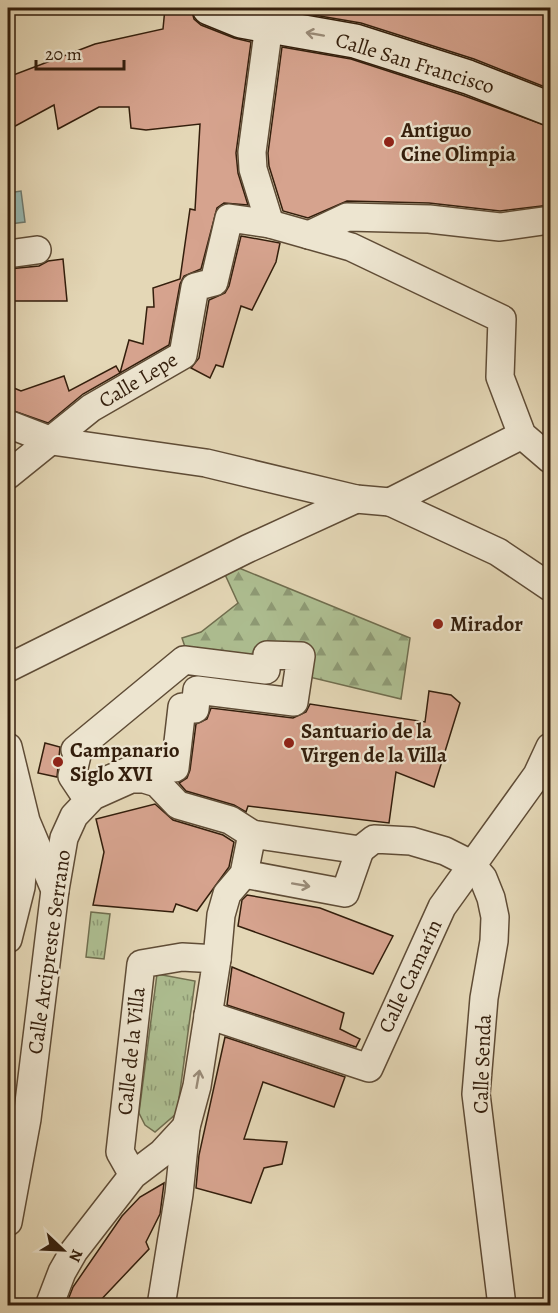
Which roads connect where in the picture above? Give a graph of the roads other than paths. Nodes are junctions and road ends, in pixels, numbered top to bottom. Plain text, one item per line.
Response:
1 (208, 8) edge
2 (255, 23) junction
3 (550, 109) edge
4 (550, 220) edge
5 (270, 224) junction
6 (309, 236) junction
7 (37, 250) dead end
8 (8, 254) edge
9 (8, 424) edge
10 (522, 435) junction
11 (52, 441) junction
12 (550, 459) edge
13 (8, 475) edge
14 (356, 499) junction
15 (390, 502) junction
16 (550, 587) edge
17 (8, 669) edge
18 (294, 702) joint
19 (8, 747) edge
20 (550, 747) edge
21 (26, 821) junction
22 (252, 834) junction
23 (360, 850) junction
24 (471, 864) junction
25 (244, 874) junction
26 (55, 890) junction
27 (8, 939) edge
28 (217, 959) junction
29 (208, 1015) junction
30 (186, 1127) junction
31 (133, 1175) junction
32 (8, 1222) edge
33 (49, 1305) edge
34 (161, 1305) edge
35 (502, 1305) edge

1 - 2 street, Calle San Francisco
3 -> 2 street, Calle San Francisco
2 - 5 street
4 - 6 street
5 - 6 street
5 - 11 street, Calle Lepe
6 - 10 street
7 - 8 street
9 - 11 street
10 - 12 street
10 - 15 street
11 - 13 street, Calle Lepe
11 - 14 street
14 - 15 street
14 - 17 street
15 - 16 street
18 - 18 street
19 - 21 street
20 - 24 street, Calle Camarín
21 - 26 street
21 - 27 street
22 - 23 street
22 - 25 street
22 - 26 street, Calle Arcipreste Serrano
23 - 24 street
25 -> 23 street
24 - 29 street, Calle Camarín
24 - 35 street, Calle Senda
25 - 28 street
26 - 32 street, Calle Arcipreste Serrano
28 - 29 street
28 - 31 street, Calle de la Villa
30 -> 29 street
30 - 31 street
30 - 34 street
31 - 33 street

